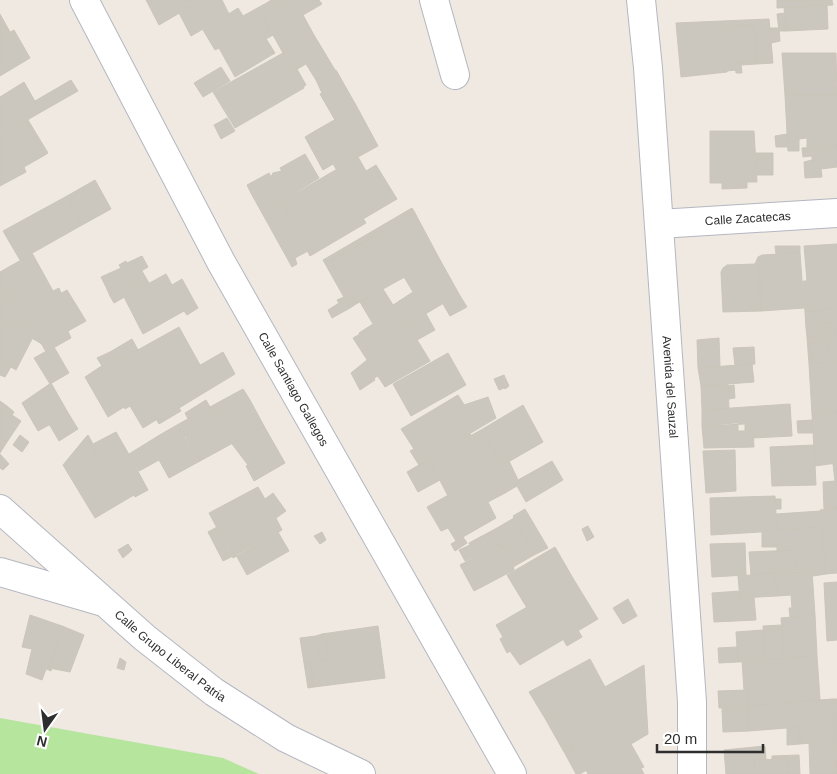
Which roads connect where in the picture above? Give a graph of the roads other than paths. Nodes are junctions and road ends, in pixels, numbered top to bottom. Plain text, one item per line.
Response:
1 (84, 0) edge
2 (434, 0) edge
3 (641, 0) edge
4 (455, 75) dead end
5 (837, 213) edge
6 (659, 224) junction
7 (0, 509) edge
8 (0, 572) edge
9 (106, 603) junction
10 (361, 774) edge
11 (512, 774) edge
12 (692, 774) edge

1 - 11 street, Calle Santiago Gallegos
2 - 4 street
3 - 6 street, Avenida del Sauzal
5 - 6 street, Calle Zacatecas
6 - 12 street, Avenida del Sauzal
7 - 9 street, Calle Grupo Liberal Patria
8 - 9 street
9 - 10 street, Calle Grupo Liberal Patria

